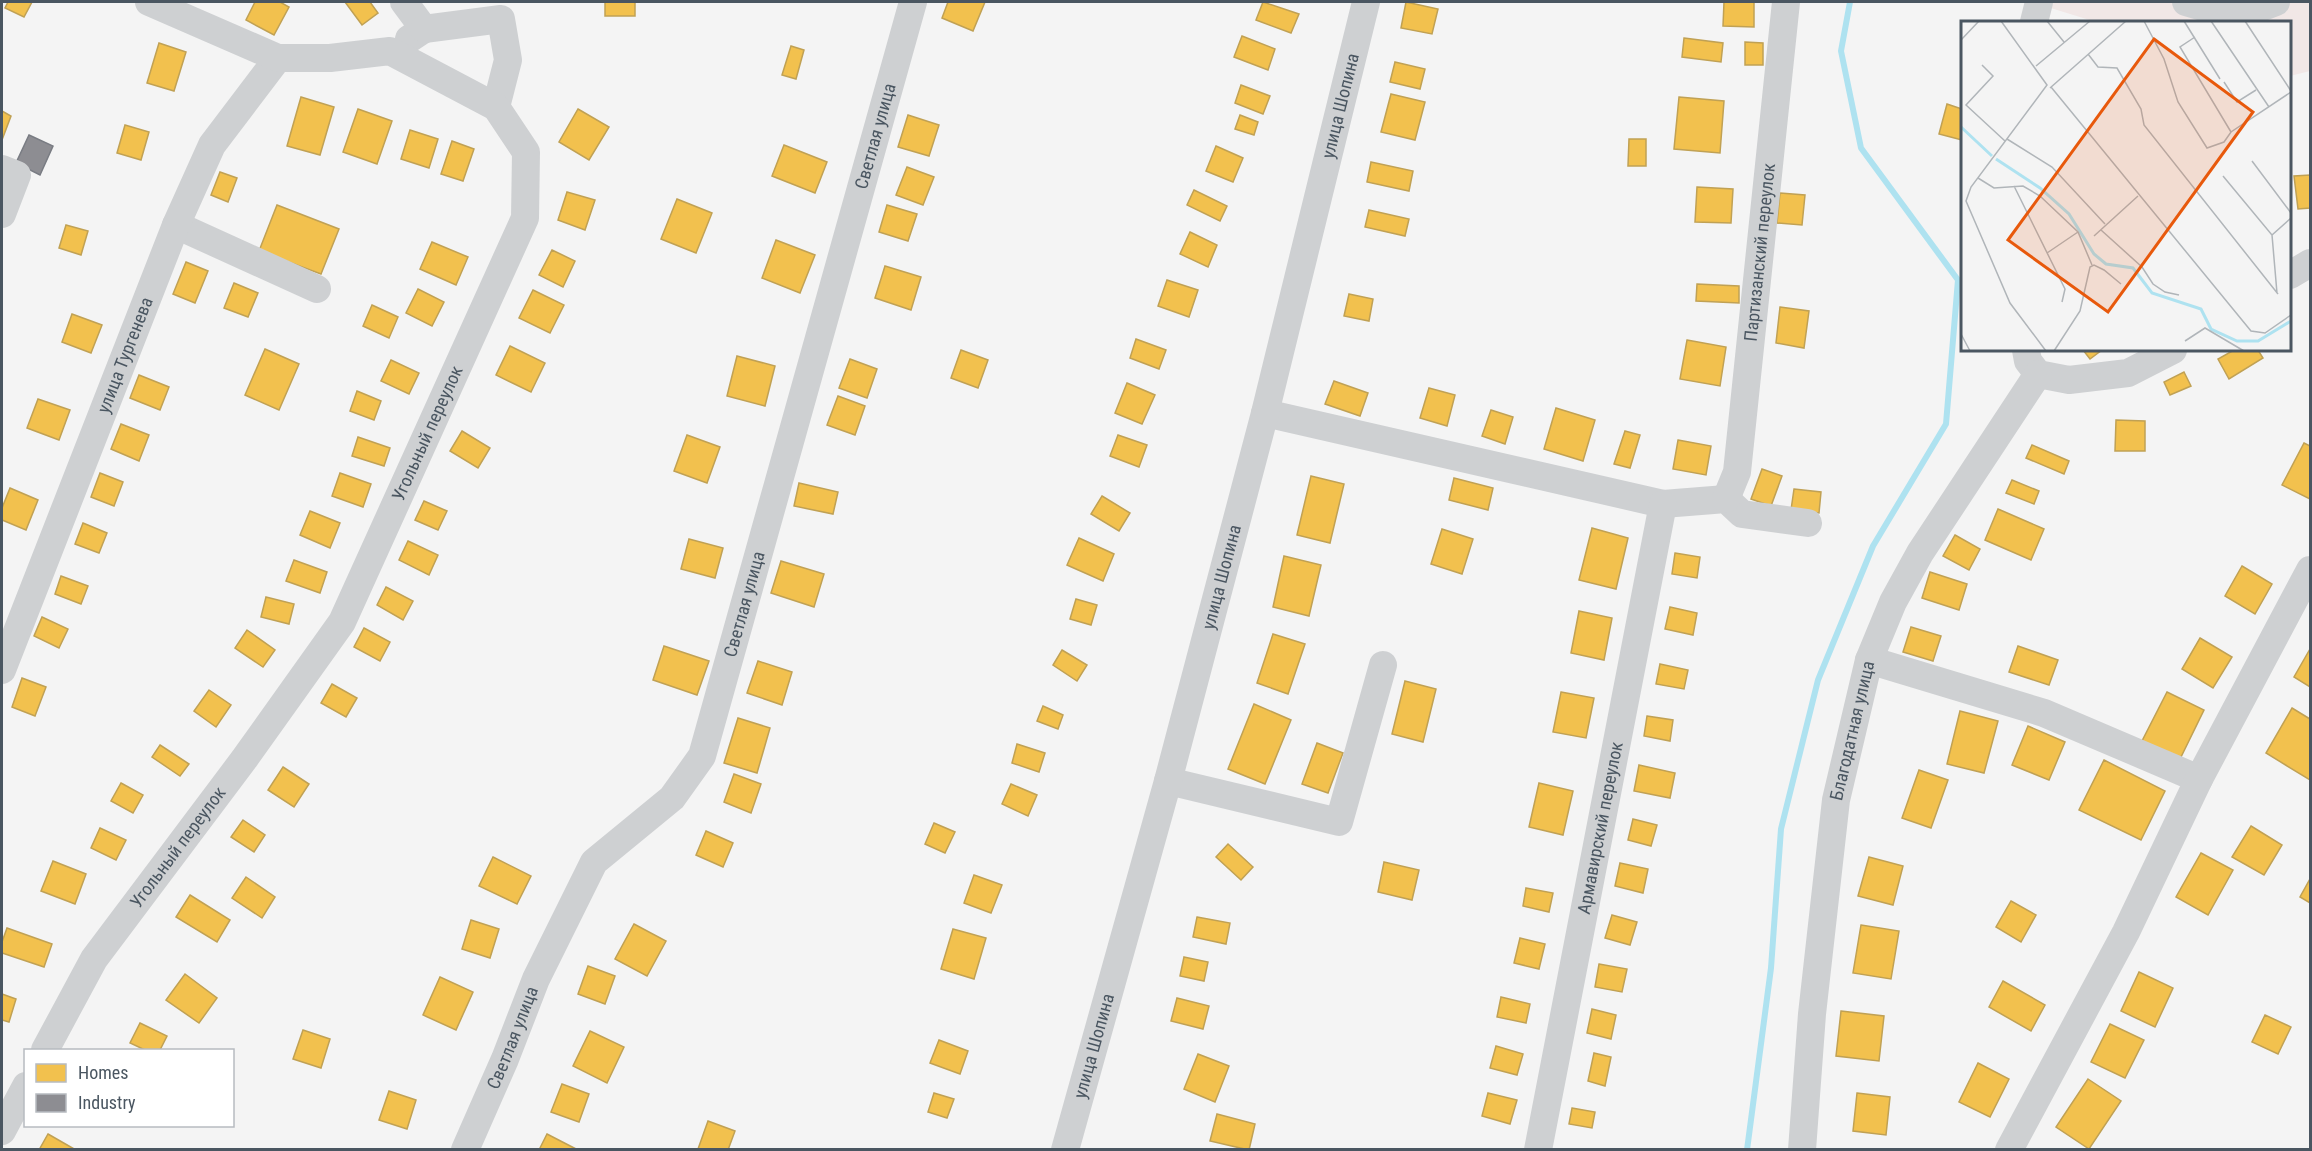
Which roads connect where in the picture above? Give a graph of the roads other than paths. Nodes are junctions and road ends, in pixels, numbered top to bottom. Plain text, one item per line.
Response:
1 (149, 2) edge
2 (404, 2) edge
3 (913, 2) edge
4 (1366, 2) edge
5 (1786, 2) edge
6 (2039, 2) edge
7 (2186, 2) edge
8 (2276, 2) edge
9 (2034, 21) edge
10 (424, 29) junction
11 (390, 51) junction
12 (278, 58) junction
13 (496, 107) junction
14 (10, 172) edge
15 (2, 214) edge
16 (176, 225) junction
17 (2310, 263) edge
18 (2291, 274) edge
19 (317, 289) dead end
20 (2171, 351) edge
21 (2032, 362) edge
22 (1265, 412) junction
23 (1726, 499) junction
24 (1663, 504) junction
25 (1808, 523) dead end
26 (2310, 570) edge
27 (1869, 660) junction
28 (1383, 665) dead end
29 (2, 670) edge
30 (2199, 779) junction
31 (1168, 781) junction
32 (46, 1049) edge
33 (24, 1090) edge
34 (2, 1131) edge
35 (465, 1149) edge
36 (1065, 1149) edge
37 (1538, 1149) edge
38 (1802, 1149) edge
39 (2009, 1149) edge

1 - 12 street
2 - 10 street
3 - 35 street, Светлая улица
4 - 22 street, улица Шопина
5 - 23 street, Партизанский переулок
6 - 9 street
7 - 8 street
10 - 11 street
10 - 13 street
11 - 12 street
11 - 13 street, Угольный переулок
12 - 16 street, улица Тургенева
13 - 32 street, Угольный переулок
14 - 15 street
16 - 19 street
16 - 29 street, улица Тургенева
17 - 18 street
20 - 21 street
21 - 27 street
22 - 24 street
22 - 31 street, улица Шопина
23 - 24 street
23 - 25 street
24 - 37 street, Армавирский переулок
26 - 30 street
27 - 30 street, Благодатная улица
27 - 38 street, Благодатная улица
28 - 31 street
30 - 39 street
31 - 36 street, улица Шопина
33 - 34 street

